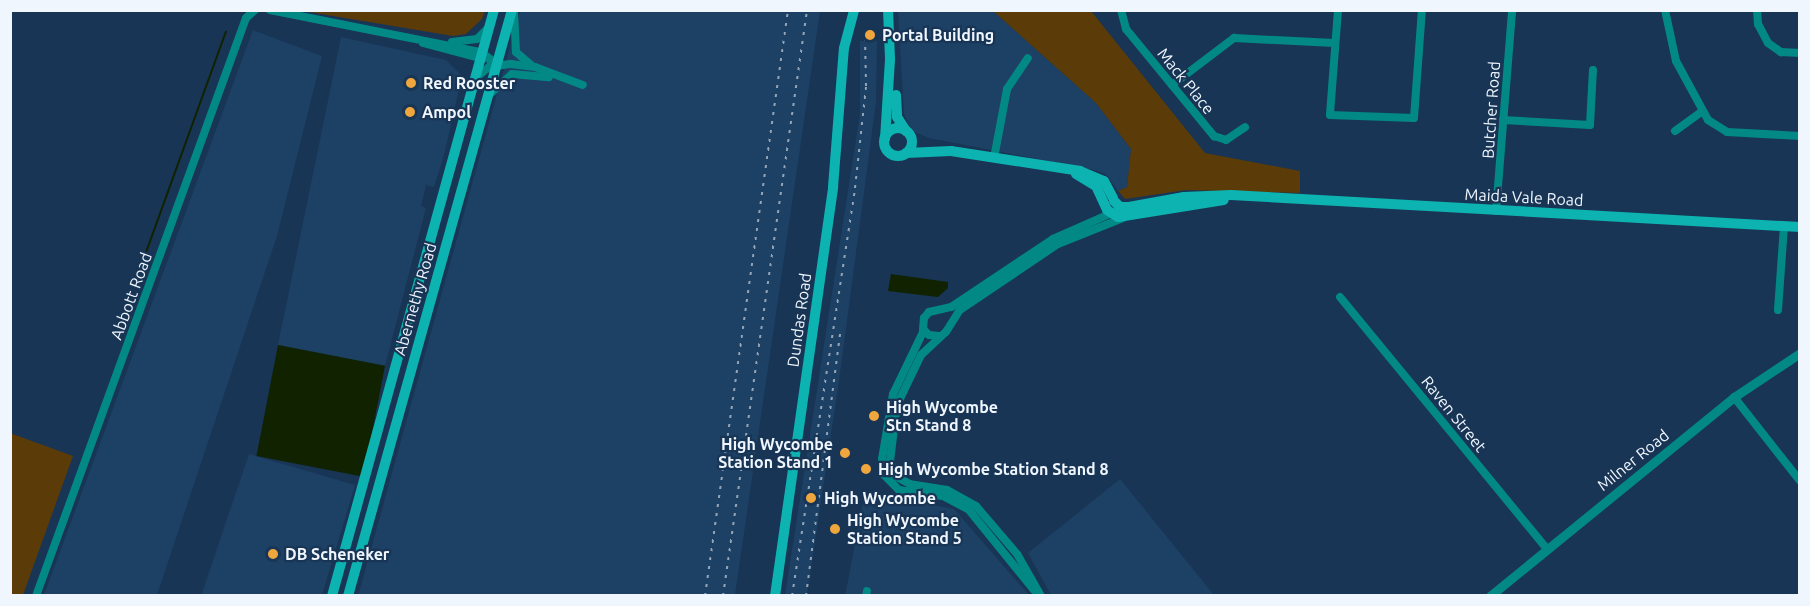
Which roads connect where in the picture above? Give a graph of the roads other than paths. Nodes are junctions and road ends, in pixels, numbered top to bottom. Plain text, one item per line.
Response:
1 (255, 10) edge
2 (270, 10) edge
3 (513, 10) edge
4 (845, 10) edge
5 (854, 10) edge
6 (888, 10) edge
7 (895, 10) edge
8 (1121, 10) edge
9 (1338, 10) edge
10 (1422, 10) edge
11 (1512, 10) edge
12 (1665, 10) edge
13 (1757, 10) edge
14 (492, 16) edge
15 (398, 35) junction
16 (433, 40) junction
17 (1334, 43) junction
18 (844, 48) junction
19 (1800, 53) edge
20 (1028, 58) dead end
21 (488, 60) junction
22 (535, 67) junction
23 (1593, 70) dead end
24 (1172, 85) junction
25 (892, 100) junction
26 (485, 104) junction
27 (1701, 112) junction
28 (1503, 120) junction
29 (1245, 127) dead end
30 (1675, 131) dead end
31 (908, 133) junction
32 (1800, 136) edge
33 (885, 139) junction
34 (951, 152) junction
35 (906, 153) junction
36 (994, 158) junction
37 (1113, 211) junction
38 (1496, 211) junction
39 (1784, 226) junction
40 (1800, 227) edge
41 (1340, 297) dead end
42 (1778, 310) dead end
43 (936, 311) junction
44 (949, 326) junction
45 (924, 330) junction
46 (940, 336) junction
47 (1800, 353) edge
48 (1734, 397) junction
49 (1800, 481) edge
50 (1547, 549) junction
51 (36, 596) edge
52 (332, 596) edge
53 (348, 596) edge
54 (775, 596) edge
55 (1040, 596) edge
56 (1490, 596) edge

1 - 51 street, Abbott Road
2 - 15 street
3 - 21 main road, Abernethy Road
3 - 22 street
4 - 18 main road, Dundas Road
5 - 18 main road, Dundas Road
6 - 25 main road
7 - 25 main road
8 - 24 street, Mack Place
9 - 17 street
10 - 17 street
11 - 28 street, Butcher Road
12 - 27 street
13 - 19 street
14 - 16 street
14 - 21 main road, Abernethy Road
15 - 16 street
15 - 21 street
16 - 21 street
17 - 24 street
18 - 54 main road, Dundas Road
20 - 36 street
21 - 22 street
21 - 26 main road, Abernethy Road
21 - 52 main road, Abernethy Road
22 - 26 street
23 - 28 street
24 - 29 street, Mack Place
25 - 31 main road
25 - 33 main road
26 - 53 main road, Abernethy Road
27 - 30 street
27 - 32 street
28 - 38 street, Butcher Road
31 - 33 main road
31 - 34 main road
31 - 35 main road
33 - 35 main road
34 - 35 main road
34 - 36 main road
36 - 37 main road
37 - 38 main road, Maida Vale Road
37 - 43 street
37 - 44 street
38 - 39 main road, Maida Vale Road
39 - 40 main road, Maida Vale Road
39 - 42 street
41 - 50 street, Raven Street
43 - 44 street
43 - 45 street
44 - 46 street
45 - 46 street
45 - 55 street
46 - 55 street
47 - 48 street, Milner Road
48 - 49 street
48 - 50 street, Milner Road
50 - 56 street, Milner Road

